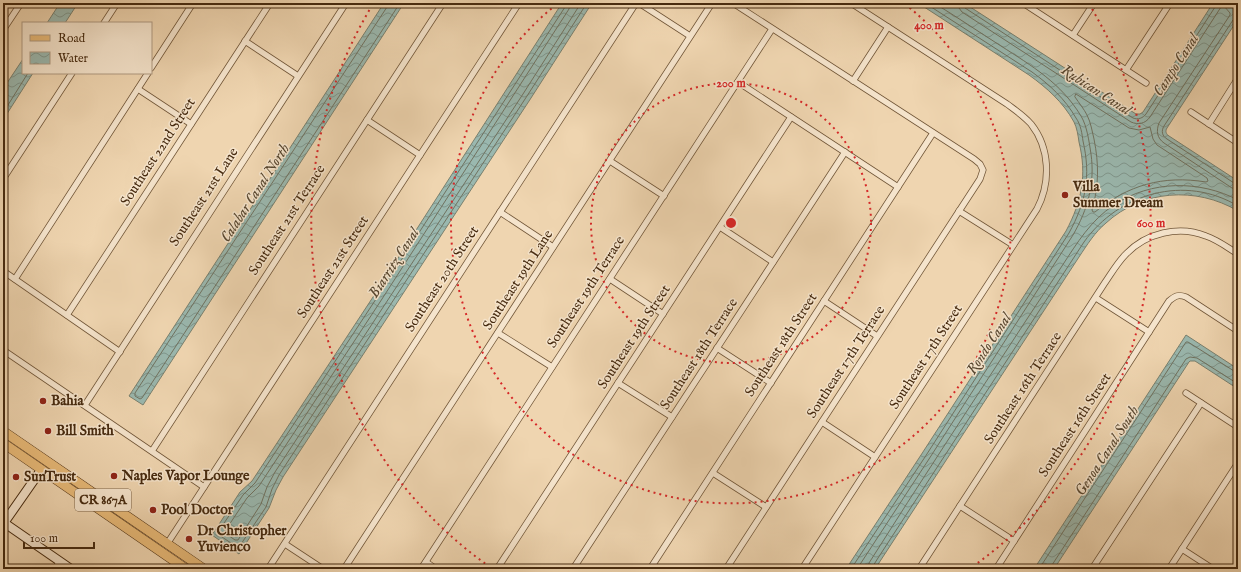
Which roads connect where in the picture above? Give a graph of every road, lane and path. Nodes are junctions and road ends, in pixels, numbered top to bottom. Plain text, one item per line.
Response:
1 (21, 3) edge
2 (117, 3) edge
3 (270, 3) edge
4 (346, 3) edge
5 (443, 3) edge
6 (519, 3) edge
7 (638, 3) edge
8 (712, 3) edge
9 (733, 3) edge
10 (851, 3) edge
11 (1023, 3) edge
12 (1094, 3) edge
13 (1170, 3) edge
14 (190, 4) edge
15 (105, 22) edge
16 (888, 27) junction
17 (772, 29) junction
18 (3, 30) edge
19 (1073, 35) junction
20 (690, 36) junction
21 (245, 41) junction
22 (152, 66) edge
23 (1126, 70) junction
24 (71, 74) edge
25 (147, 74) edge
26 (298, 76) junction
27 (1238, 78) edge
28 (853, 81) junction
29 (738, 82) junction
30 (1146, 83) dead end
31 (138, 89) junction
32 (1191, 112) dead end
33 (791, 117) junction
34 (367, 120) junction
35 (191, 124) junction
36 (1209, 124) junction
37 (933, 133) junction
38 (1238, 143) edge
39 (844, 152) junction
40 (420, 155) junction
41 (610, 161) junction
42 (3, 179) edge
43 (898, 186) junction
44 (664, 196) junction
45 (959, 211) junction
46 (500, 212) junction
47 (720, 227) junction
48 (1013, 245) junction
49 (553, 247) junction
50 (1238, 254) edge
51 (773, 262) junction
52 (3, 271) edge
53 (14, 279) junction
54 (610, 279) junction
55 (1096, 298) junction
56 (824, 301) junction
57 (663, 314) junction
58 (67, 315) junction
59 (1238, 330) edge
60 (1149, 332) junction
61 (498, 333) junction
62 (877, 336) junction
63 (717, 348) junction
64 (3, 350) edge
65 (120, 352) junction
66 (552, 367) junction
67 (618, 383) junction
68 (770, 383) junction
69 (1186, 393) dead end
70 (1201, 403) junction
71 (85, 405) junction
72 (672, 417) junction
73 (822, 422) junction
74 (1238, 427) edge
75 (3, 431) edge
76 (3, 443) edge
77 (152, 451) junction
78 (875, 457) junction
79 (1238, 463) edge
80 (41, 470) junction
81 (713, 473) junction
82 (204, 487) junction
83 (88, 489) junction
84 (960, 506) junction
85 (766, 507) junction
86 (4, 523) edge
87 (119, 523) junction
88 (1014, 541) junction
89 (167, 544) junction
90 (285, 544) junction
91 (1182, 549) junction
92 (60, 561) junction
93 (426, 562) junction
94 (55, 569) edge
95 (71, 569) edge
96 (186, 569) edge
97 (204, 569) edge
98 (268, 569) edge
99 (323, 569) edge
100 (344, 569) edge
101 (421, 569) edge
102 (436, 569) edge
103 (497, 569) edge
104 (573, 569) edge
105 (650, 569) edge
106 (726, 569) edge
107 (802, 569) edge
108 (919, 569) edge
109 (996, 569) edge
110 (1092, 569) edge
111 (1169, 569) edge
112 (1214, 569) edge

1 - 18 street
2 - 15 street
3 - 21 street, Southeast 22nd Street
4 - 26 street, Southeast 21st Lane
5 - 34 street, Southeast 21st Terrace
6 - 40 street, Southeast 21st Street
7 - 20 street
7 - 46 street, Southeast 20th Street
8 - 20 street, Southeast 19th Lane
9 - 17 street
10 - 16 street, Southeast 17th Street
11 - 19 street
12 - 19 street
13 - 23 street
14 - 22 street
16 - 28 street
16 - 48 street, Southeast 17th Street
17 - 28 street
17 - 29 street, Southeast 19th Terrace
19 - 23 street
20 - 41 street, Southeast 19th Lane
21 - 26 street
21 - 35 street, Southeast 22nd Street
23 - 30 street
24 - 42 street
25 - 31 street
26 - 65 street, Southeast 21st Lane
27 - 36 street
28 - 37 street
29 - 33 street
29 - 44 street, Southeast 19th Terrace
31 - 35 street
31 - 53 street
32 - 36 street
33 - 39 street
33 - 47 street, Southeast 19th Street
34 - 40 street
34 - 77 street, Southeast 21st Terrace
35 - 58 street, Southeast 22nd Street
36 - 38 street
37 - 43 street, Southeast 18th Street
37 - 45 street, Southeast 17th Terrace
39 - 43 street
39 - 51 street, Southeast 18th Terrace
40 - 82 street, Southeast 21st Street
41 - 44 street
41 - 49 street, Southeast 19th Lane
43 - 56 street, Southeast 18th Street
44 - 54 street, Southeast 19th Terrace
45 - 48 street
45 - 62 street, Southeast 17th Terrace
46 - 49 street
46 - 90 street, Southeast 20th Street
47 - 51 street
47 - 57 street, Southeast 19th Street
48 - 78 street, Southeast 17th Street
49 - 61 street, Southeast 19th Lane
50 - 55 street, Southeast 16th Terrace
51 - 63 street, Southeast 18th Terrace
52 - 53 street
53 - 58 street
54 - 57 street
54 - 66 street, Southeast 19th Terrace
55 - 60 street
55 - 84 street, Southeast 16th Terrace
56 - 62 street
56 - 68 street, Southeast 18th Street
57 - 67 street, Southeast 19th Street
58 - 65 street
59 - 60 street, Southeast 16th Street
60 - 88 street, Southeast 16th Street
61 - 66 street
61 - 100 street, Southeast 19th Lane
62 - 73 street, Southeast 17th Terrace
63 - 68 street
63 - 72 street, Southeast 18th Terrace
64 - 71 street
65 - 71 street, Southeast 21st Lane
66 - 93 street, Southeast 19th Terrace
67 - 72 street
67 - 103 street, Southeast 19th Street
68 - 81 street, Southeast 18th Street
69 - 70 street
70 - 74 street
70 - 110 street
71 - 77 street
72 - 104 street, Southeast 18th Terrace
73 - 78 street
73 - 85 street, Southeast 17th Terrace
75 - 83 main road, CR 867A
76 - 80 main road, CR 867A
77 - 82 street
78 - 107 street, Southeast 17th Street
79 - 91 street
80 - 83 main road
80 - 86 street
80 - 87 main road, CR 867A
81 - 85 street
81 - 105 street, Southeast 18th Street
82 - 89 street, Southeast 21st Street
83 - 89 main road, CR 867A
84 - 88 street
84 - 108 street, Southeast 16th Terrace
85 - 106 street, Southeast 17th Terrace
86 - 92 street
87 - 89 main road
87 - 96 main road, CR 867A
88 - 109 street, Southeast 16th Street
89 - 97 main road, CR 867A
90 - 98 street, Southeast 20th Street
90 - 99 street
91 - 111 street
91 - 112 street
92 - 94 street
92 - 95 street
93 - 101 street, Southeast 19th Terrace
93 - 102 street

